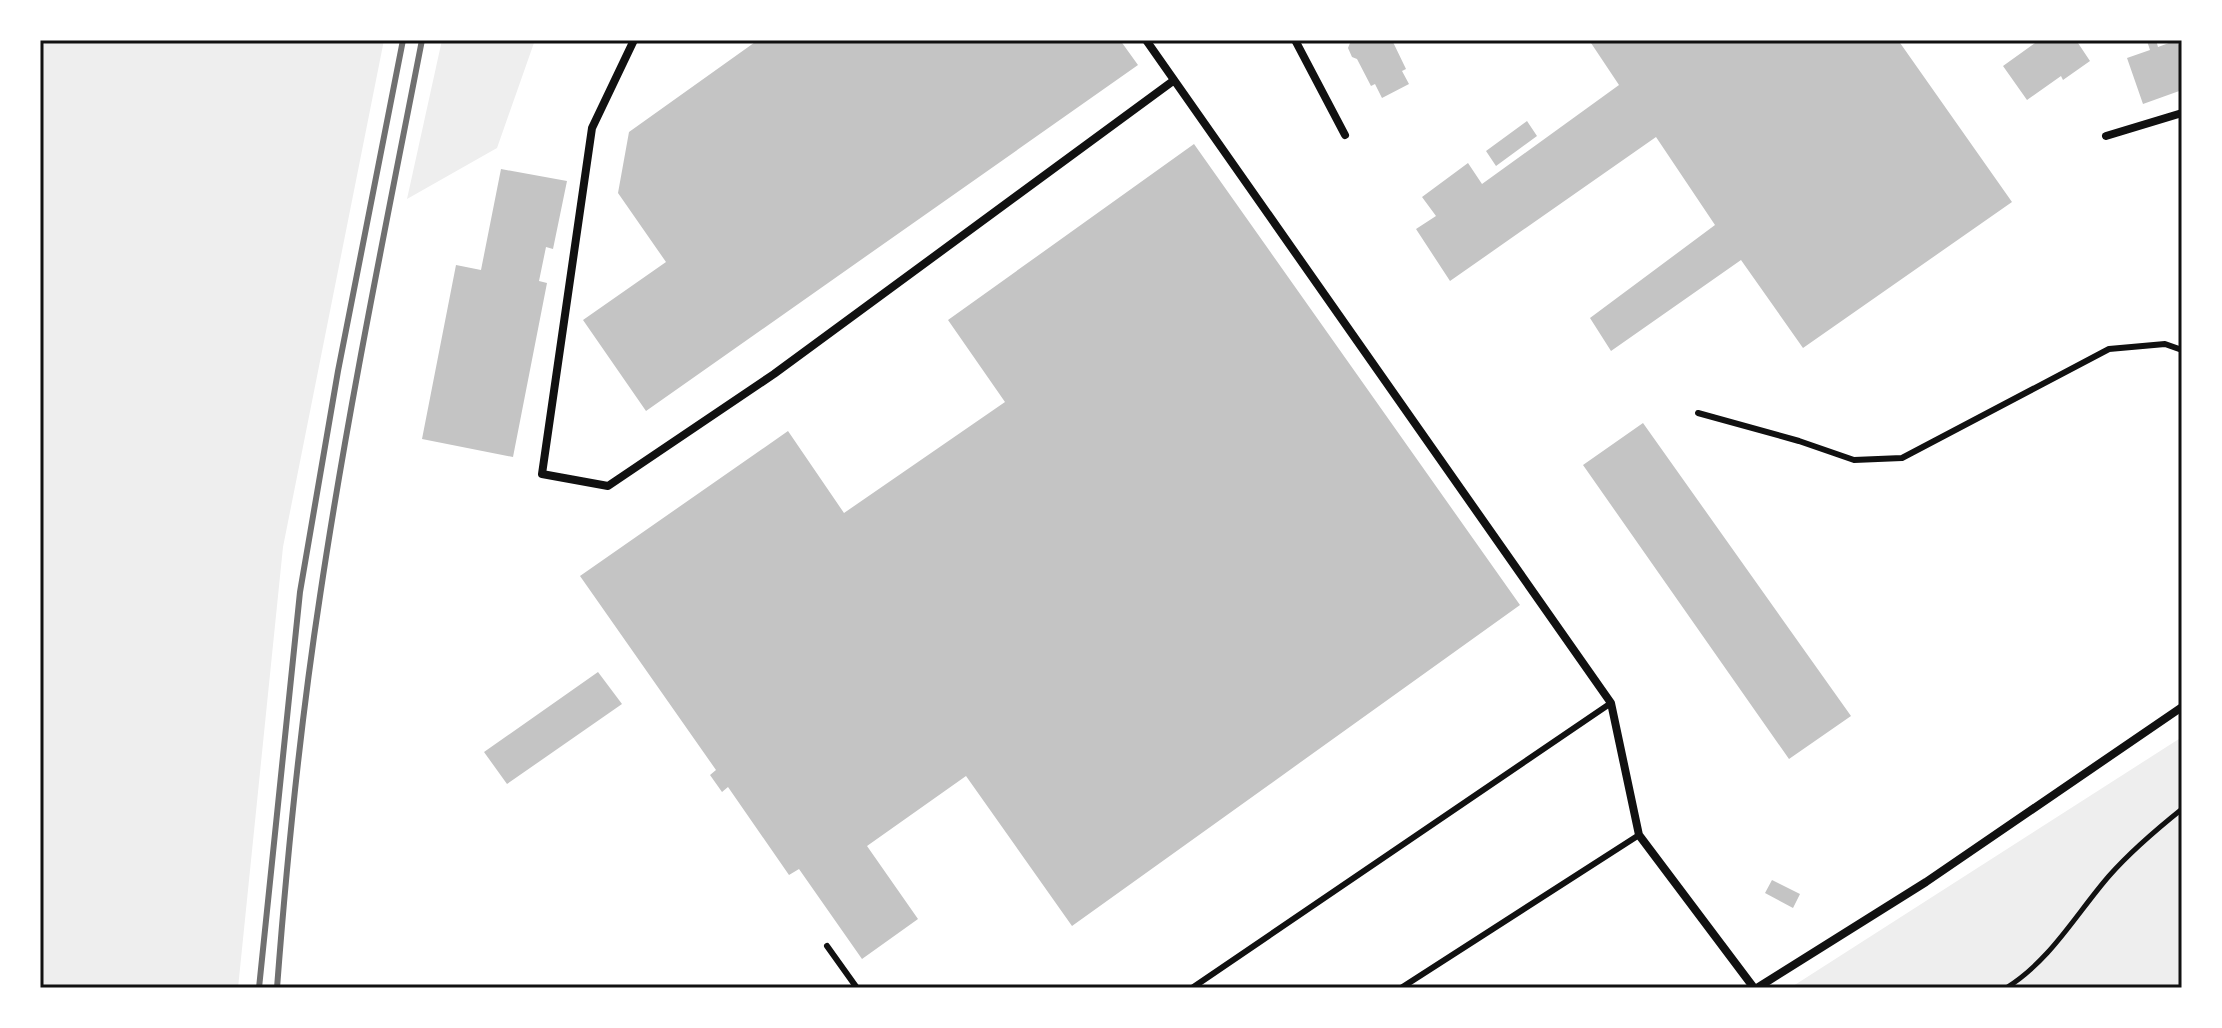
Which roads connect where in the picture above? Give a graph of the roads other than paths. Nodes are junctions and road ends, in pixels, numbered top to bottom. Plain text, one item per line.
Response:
1 (634, 40) edge
2 (1146, 40) edge
3 (1295, 40) edge
4 (1173, 81) junction
5 (2182, 113) edge
6 (1345, 135) dead end
7 (2106, 136) dead end
8 (2182, 350) edge
9 (1698, 413) dead end
10 (1611, 703) junction
11 (2182, 707) edge
12 (1639, 835) junction
13 (827, 946) dead end
14 (857, 988) edge
15 (1192, 988) edge
16 (1401, 988) edge
17 (1756, 988) edge

1 - 4 street
2 - 4 street
3 - 6 street
4 - 10 street
5 - 7 street
8 - 9 lane
10 - 12 street
10 - 15 lane
11 - 17 street
12 - 16 lane
12 - 17 street
13 - 14 lane

